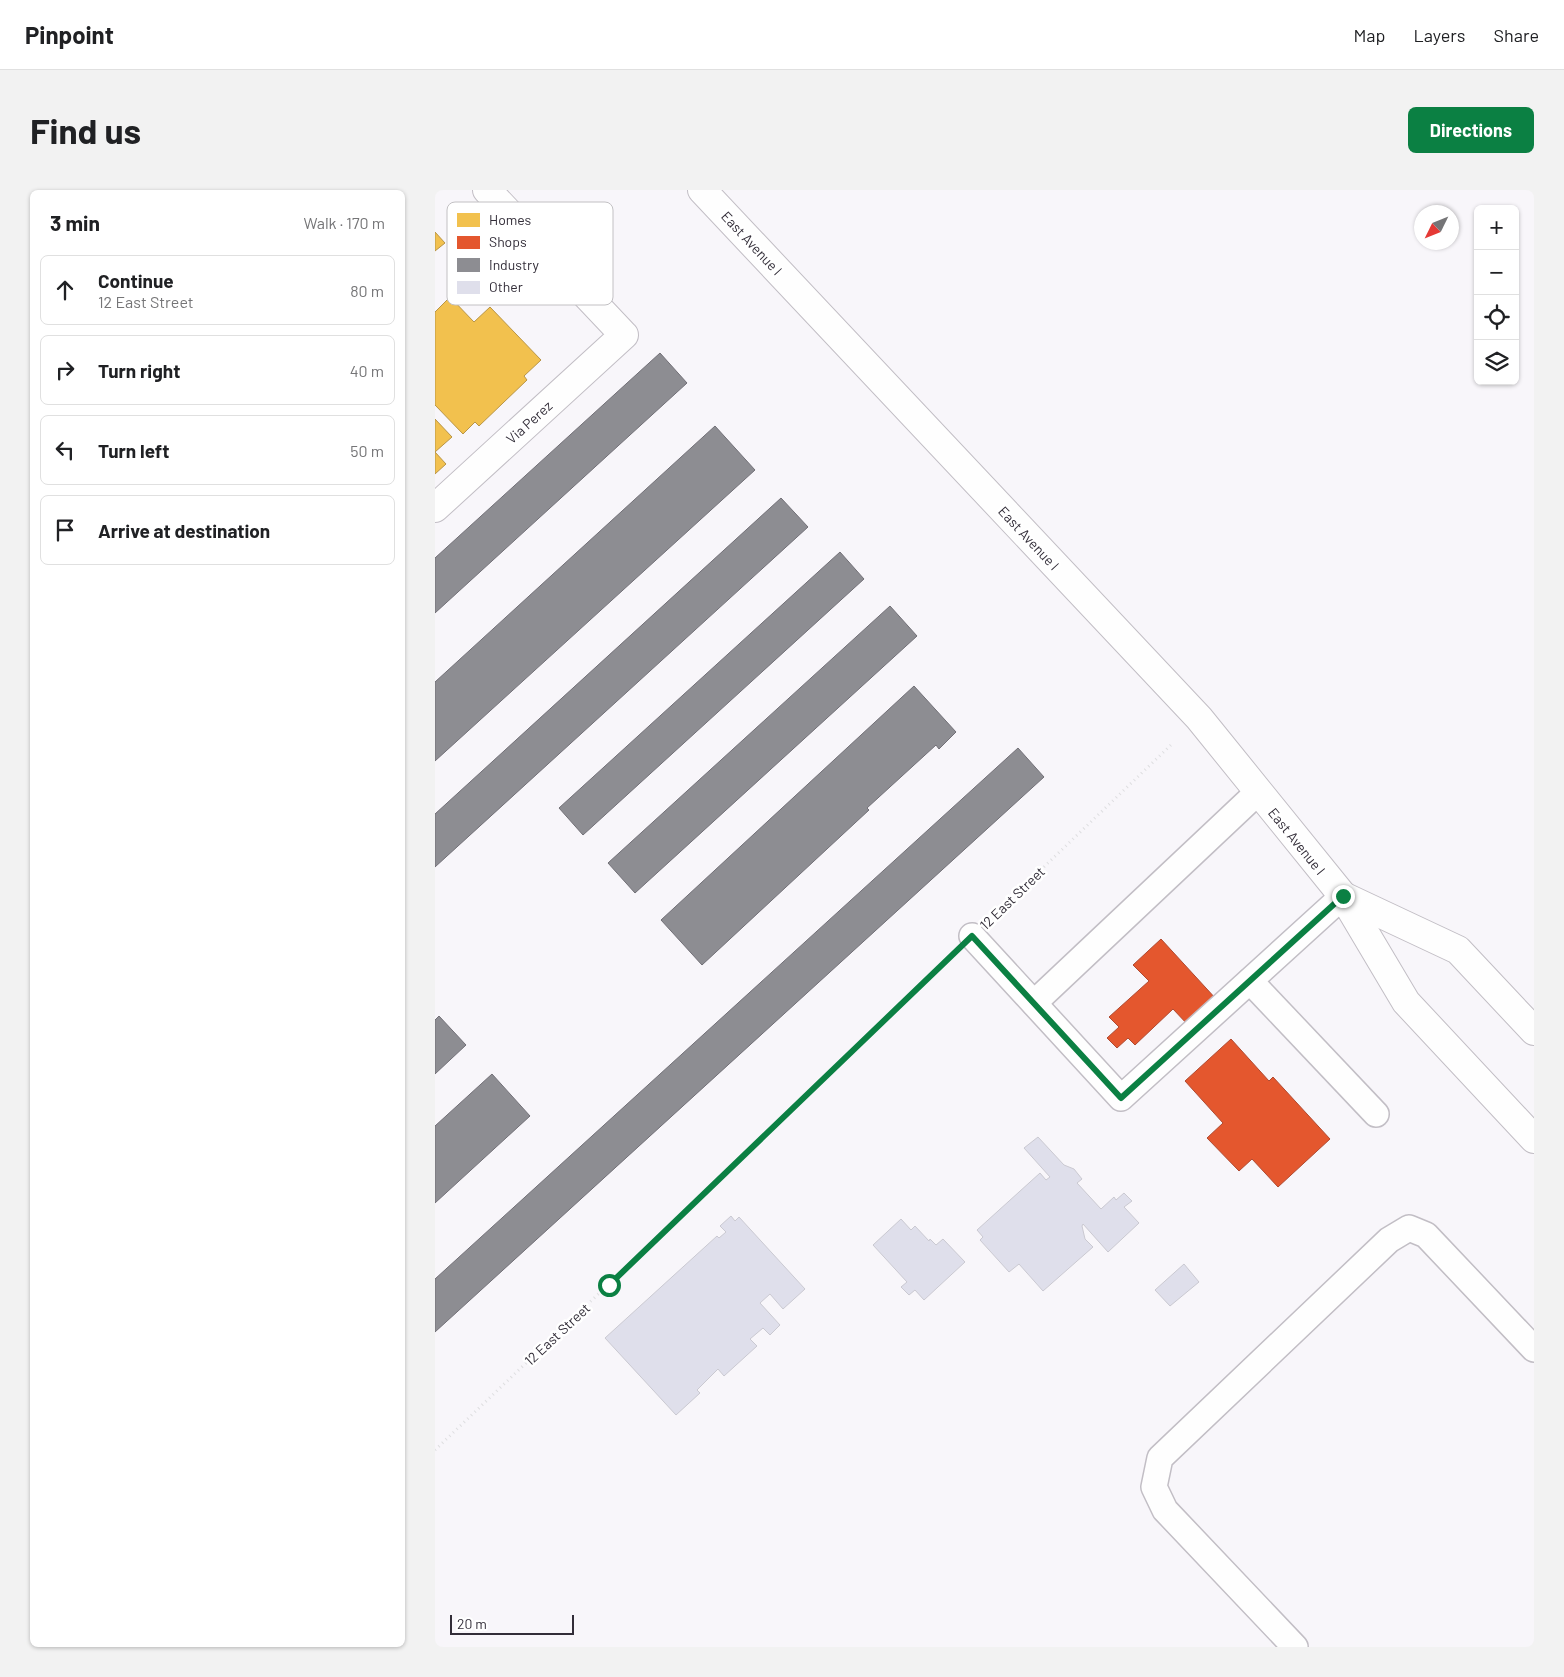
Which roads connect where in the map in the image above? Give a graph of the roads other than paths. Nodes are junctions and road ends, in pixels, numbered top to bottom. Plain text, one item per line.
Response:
1 (487, 190) edge
2 (702, 190) edge
3 (498, 202) edge
4 (596, 305) edge
5 (435, 508) edge
6 (1258, 792) junction
7 (1343, 896) junction
8 (972, 936) road end
9 (1250, 981) junction
10 (1034, 1003) junction
11 (1534, 1031) edge
12 (1376, 1114) dead end
13 (1534, 1139) edge
14 (1534, 1349) edge
15 (1295, 1647) edge

1 - 3 main road, Via Perez
2 - 6 main road, East Avenue I
4 - 5 main road, Via Perez
6 - 7 main road, East Avenue I
6 - 10 lane
7 - 9 lane
7 - 11 main road, East Avenue I
7 - 13 main road, East Avenue I
8 - 10 lane
9 - 10 lane
9 - 12 lane
14 - 15 lane

